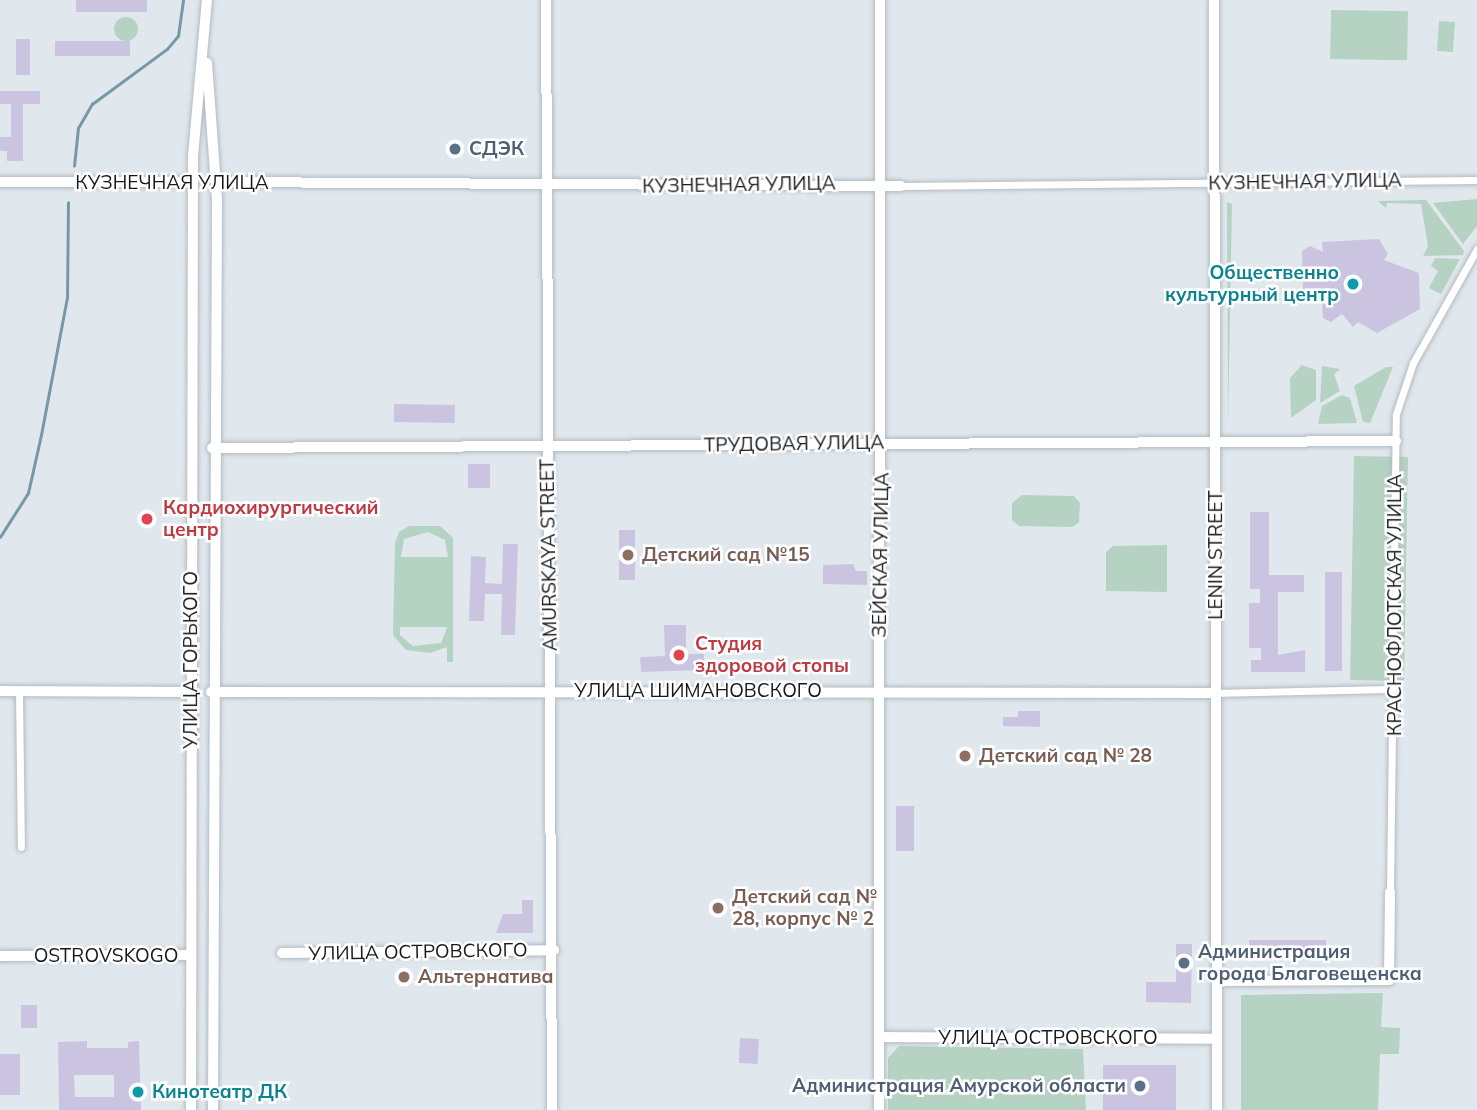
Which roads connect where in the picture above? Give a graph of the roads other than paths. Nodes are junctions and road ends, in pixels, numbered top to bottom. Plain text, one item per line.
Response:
1 (207, 0) edge
2 (545, 0) edge
3 (880, 0) edge
4 (1214, 0) edge
5 (205, 42) junction
6 (1477, 180) edge
7 (0, 182) edge
8 (193, 182) junction
9 (217, 182) junction
10 (1216, 184) junction
11 (546, 186) junction
12 (883, 186) junction
13 (901, 186) joint
14 (1477, 249) edge
15 (1396, 441) junction
16 (883, 443) junction
17 (1217, 444) junction
18 (192, 448) junction
19 (212, 448) junction
20 (548, 448) junction
21 (1395, 689) junction
22 (551, 690) junction
23 (0, 691) edge
24 (19, 691) junction
25 (191, 692) junction
26 (211, 692) junction
27 (880, 693) junction
28 (1216, 693) junction
29 (20, 847) dead end
30 (1390, 892) joint
31 (554, 950) junction
32 (282, 953) dead end
33 (190, 955) junction
34 (213, 955) junction
35 (0, 956) edge
36 (1217, 981) junction
37 (879, 1037) junction
38 (1216, 1039) junction
39 (191, 1110) edge
40 (213, 1110) edge
41 (552, 1110) edge
42 (879, 1110) edge
43 (1217, 1110) edge

1 - 5 main road, УЛИЦА ГОРЬКОГО
2 - 11 street, AMURSKAYA STREET
3 - 12 street, ЗЕЙСКАЯ УЛИЦА
4 - 10 street, LENIN STREET
5 - 8 main road, УЛИЦА ГОРЬКОГО
5 - 9 main road, УЛИЦА ГОРЬКОГО
6 - 10 street, КУЗНЕЧНАЯ УЛИЦА
7 - 8 street, КУЗНЕЧНАЯ УЛИЦА
8 - 9 main road, КУЗНЕЧНАЯ УЛИЦА
8 - 18 main road, УЛИЦА ГОРЬКОГО
9 - 11 street, КУЗНЕЧНАЯ УЛИЦА
9 - 19 main road, УЛИЦА ГОРЬКОГО
10 - 13 street, КУЗНЕЧНАЯ УЛИЦА
10 - 17 street, LENIN STREET
11 - 12 street, КУЗНЕЧНАЯ УЛИЦА
11 - 20 street, AMURSKAYA STREET
12 - 13 street, КУЗНЕЧНАЯ УЛИЦА
12 - 16 street, ЗЕЙСКАЯ УЛИЦА
14 - 15 street, КРАСНОФЛОТСКАЯ УЛИЦА
15 - 17 street, ТРУДОВАЯ УЛИЦА
15 - 21 street, КРАСНОФЛОТСКАЯ УЛИЦА
16 - 17 street, ТРУДОВАЯ УЛИЦА
16 - 20 street, ТРУДОВАЯ УЛИЦА
16 - 27 street, ЗЕЙСКАЯ УЛИЦА
17 - 28 street, LENIN STREET
18 - 19 main road, ТРУДОВАЯ УЛИЦА
18 - 25 main road, УЛИЦА ГОРЬКОГО
19 - 20 street, ТРУДОВАЯ УЛИЦА
19 - 26 main road, УЛИЦА ГОРЬКОГО
20 - 22 street, AMURSKAYA STREET
21 - 28 street, УЛИЦА ШИМАНОВСКОГО
21 - 30 street, КРАСНОФЛОТСКАЯ УЛИЦА
22 - 26 street, УЛИЦА ШИМАНОВСКОГО
22 - 27 street, УЛИЦА ШИМАНОВСКОГО
22 - 31 street, AMURSKAYA STREET
23 - 24 street, УЛИЦА ШИМАНОВСКОГО
24 - 25 street, УЛИЦА ШИМАНОВСКОГО
24 - 29 street
25 - 26 main road, УЛИЦА ШИМАНОВСКОГО
25 - 33 main road, УЛИЦА ГОРЬКОГО
26 - 34 main road, УЛИЦА ГОРЬКОГО
27 - 28 street, УЛИЦА ШИМАНОВСКОГО
27 - 37 street, ЗЕЙСКАЯ УЛИЦА
28 - 36 street, LENIN STREET
30 - 36 street, КРАСНОФЛОТСКАЯ УЛИЦА
31 - 32 street, УЛИЦА ОСТРОВСКОГО
31 - 41 street, AMURSKAYA STREET
33 - 34 main road, OSTROVSKOGO
33 - 35 street, OSTROVSKOGO
33 - 39 main road, УЛИЦА ГОРЬКОГО
34 - 40 main road, УЛИЦА ГОРЬКОГО
36 - 38 street, LENIN STREET
37 - 38 street, УЛИЦА ОСТРОВСКОГО
37 - 42 street, ЗЕЙСКАЯ УЛИЦА
38 - 43 street, LENIN STREET

